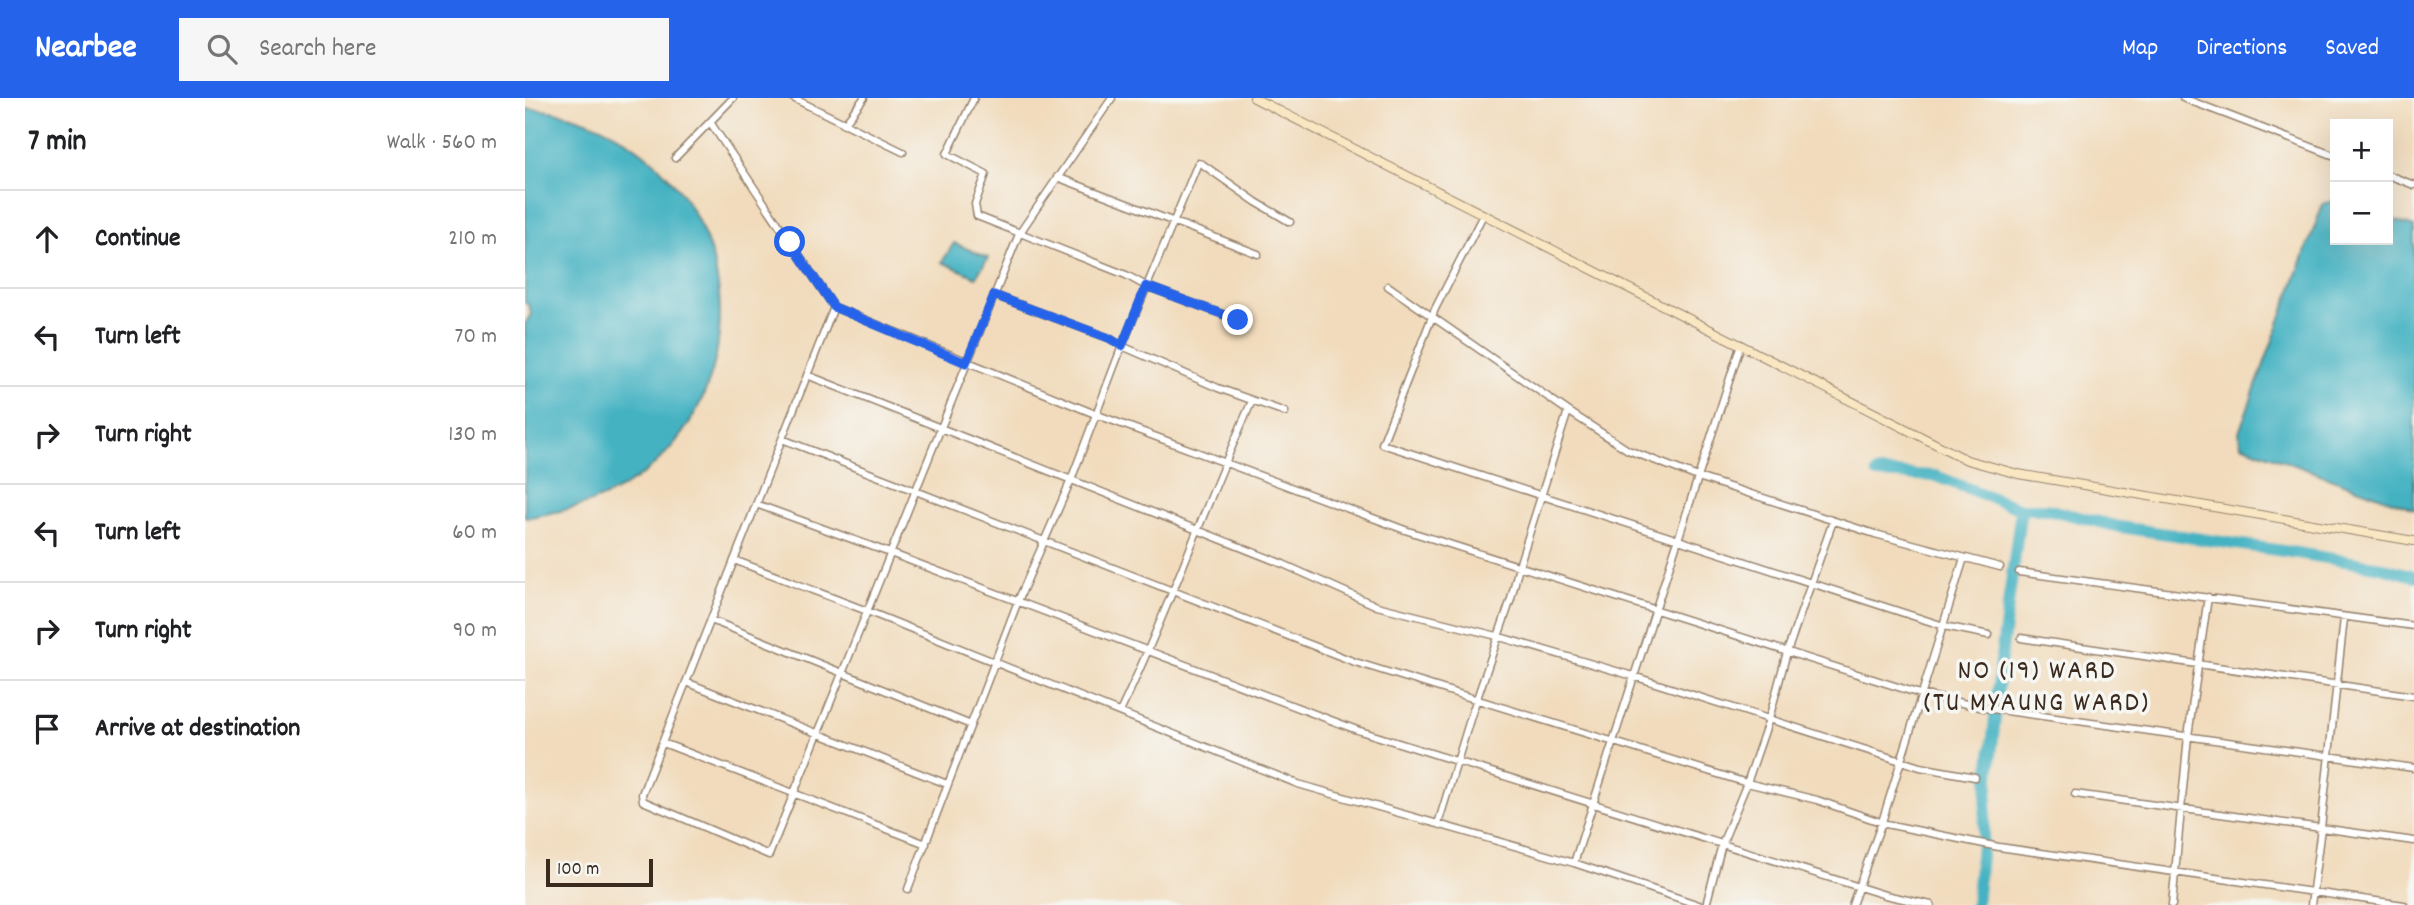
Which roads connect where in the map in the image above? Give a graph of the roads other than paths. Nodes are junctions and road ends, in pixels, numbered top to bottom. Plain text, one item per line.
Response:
1 (733, 98) edge
2 (793, 98) edge
3 (864, 98) edge
4 (974, 98) edge
5 (1101, 98) edge
6 (1254, 98) edge
7 (2183, 98) edge
8 (1110, 101) edge
9 (710, 122) junction
10 (844, 124) junction
11 (903, 152) dead end
12 (2330, 154) edge
13 (675, 158) dead end
14 (1057, 177) junction
15 (2393, 178) edge
16 (2414, 185) edge
17 (1483, 215) junction
18 (1290, 222) dead end
19 (1172, 223) junction
20 (1019, 234) junction
21 (1258, 254) dead end
22 (1146, 286) junction
23 (1388, 286) dead end
24 (994, 295) junction
25 (834, 307) junction
26 (1433, 317) junction
27 (1238, 320) dead end
28 (1741, 344) junction
29 (1122, 346) junction
30 (966, 363) junction
31 (807, 376) junction
32 (1252, 401) junction
33 (1568, 411) junction
34 (1285, 412) dead end
35 (1095, 414) junction
36 (939, 429) junction
37 (782, 439) junction
38 (1224, 463) junction
39 (1698, 477) junction
40 (1072, 480) junction
41 (915, 490) junction
42 (1541, 498) junction
43 (756, 504) junction
44 (1833, 521) junction
45 (1197, 530) junction
46 (1045, 541) junction
47 (1677, 541) junction
48 (2414, 541) edge
49 (890, 553) junction
50 (1964, 558) junction
51 (734, 560) junction
52 (1519, 566) junction
53 (2000, 567) dead end
54 (2019, 572) dead end
55 (1811, 582) junction
56 (1174, 591) junction
57 (2208, 597) junction
58 (1018, 601) junction
59 (1654, 609) junction
60 (867, 611) junction
61 (2344, 618) junction
62 (711, 620) junction
63 (1944, 626) junction
64 (2414, 626) edge
65 (1989, 635) dead end
66 (1498, 636) junction
67 (2021, 638) dead end
68 (1150, 651) junction
69 (1787, 652) junction
70 (994, 662) junction
71 (2198, 664) junction
72 (842, 672) junction
73 (1633, 676) junction
74 (687, 682) junction
75 (2336, 684) junction
76 (1920, 694) junction
77 (2414, 696) edge
78 (1476, 699) junction
79 (1121, 712) junction
80 (1769, 719) junction
81 (971, 725) junction
82 (818, 734) junction
83 (2188, 736) junction
84 (1612, 740) junction
85 (663, 743) junction
86 (2328, 756) junction
87 (1457, 761) junction
88 (1901, 761) junction
89 (2414, 768) edge
90 (1976, 777) dead end
91 (1747, 783) junction
92 (947, 784) junction
93 (793, 794) junction
94 (2075, 794) dead end
95 (1593, 803) junction
96 (2182, 808) junction
97 (1882, 822) junction
98 (1438, 824) junction
99 (2321, 828) junction
100 (2414, 841) edge
101 (926, 844) junction
102 (1722, 844) junction
103 (1574, 863) junction
104 (2175, 873) junction
105 (1857, 886) junction
106 (908, 889) dead end
107 (2312, 892) junction
108 (1699, 905) edge
109 (1706, 905) edge
110 (1852, 905) edge
111 (1931, 905) edge
112 (2172, 905) edge
113 (2311, 905) edge
114 (2404, 905) edge

1 - 9 street
2 - 10 street
3 - 10 street
4 - 20 street
5 - 8 street
6 - 17 main road
7 - 12 street
8 - 14 street
9 - 13 street
9 - 25 street
10 - 11 street
14 - 19 street
14 - 20 street
15 - 16 street
17 - 26 street
17 - 28 main road
18 - 19 street
19 - 21 street
19 - 22 street
20 - 22 street
20 - 24 street
22 - 27 street
22 - 29 street
23 - 26 street
24 - 29 street
24 - 30 street
25 - 30 street
25 - 31 street
26 - 33 street
26 - 42 street
28 - 39 street
28 - 48 main road
29 - 32 street
29 - 35 street
30 - 35 street
30 - 36 street
31 - 36 street
31 - 37 street
32 - 34 street
32 - 38 street
33 - 39 street
33 - 42 street
35 - 38 street
35 - 40 street
36 - 40 street
36 - 41 street
37 - 41 street
37 - 43 street
38 - 45 street
38 - 52 street
39 - 44 street
39 - 47 street
40 - 45 street
40 - 46 street
41 - 46 street
41 - 49 street
42 - 47 street
42 - 52 street
43 - 49 street
43 - 51 street
44 - 50 street
44 - 55 street
45 - 56 street
45 - 66 street
46 - 56 street
46 - 58 street
47 - 55 street
47 - 59 street
49 - 58 street
49 - 60 street
50 - 53 street
50 - 63 street
51 - 60 street
51 - 62 street
52 - 59 street
52 - 66 street
54 - 57 street
55 - 63 street
55 - 69 street
56 - 68 street
56 - 78 street
57 - 61 street
57 - 71 street
58 - 68 street
58 - 70 street
59 - 69 street
59 - 73 street
60 - 70 street
60 - 72 street
61 - 64 street
61 - 75 street
62 - 72 street
62 - 74 street
63 - 65 street
63 - 76 street
66 - 73 street
66 - 78 street
67 - 71 street
68 - 79 street
68 - 87 street
69 - 76 street
69 - 80 street
70 - 79 street
70 - 81 street
71 - 75 street
71 - 83 street
72 - 81 street
72 - 82 street
73 - 80 street
73 - 84 street
74 - 82 street
74 - 85 street
75 - 77 street
75 - 86 street
76 - 83 street
76 - 88 street
78 - 84 street
78 - 87 street
79 - 98 street
80 - 88 street
80 - 91 street
81 - 92 street
82 - 92 street
82 - 93 street
83 - 86 street
83 - 96 street
84 - 91 street
84 - 95 street
85 - 93 street
85 - 93 street
86 - 89 street
86 - 99 street
87 - 95 street
87 - 98 street
88 - 90 street
88 - 97 street
91 - 97 street
91 - 102 street
92 - 101 street
93 - 101 street
94 - 96 street
95 - 102 street
95 - 103 street
96 - 99 street
96 - 104 street
97 - 104 street
97 - 105 street
98 - 103 street
99 - 100 street
99 - 107 street
101 - 106 street
102 - 105 street
102 - 109 street
103 - 108 street
104 - 107 street
104 - 112 street
105 - 110 street
105 - 111 street
107 - 113 street
107 - 114 street

